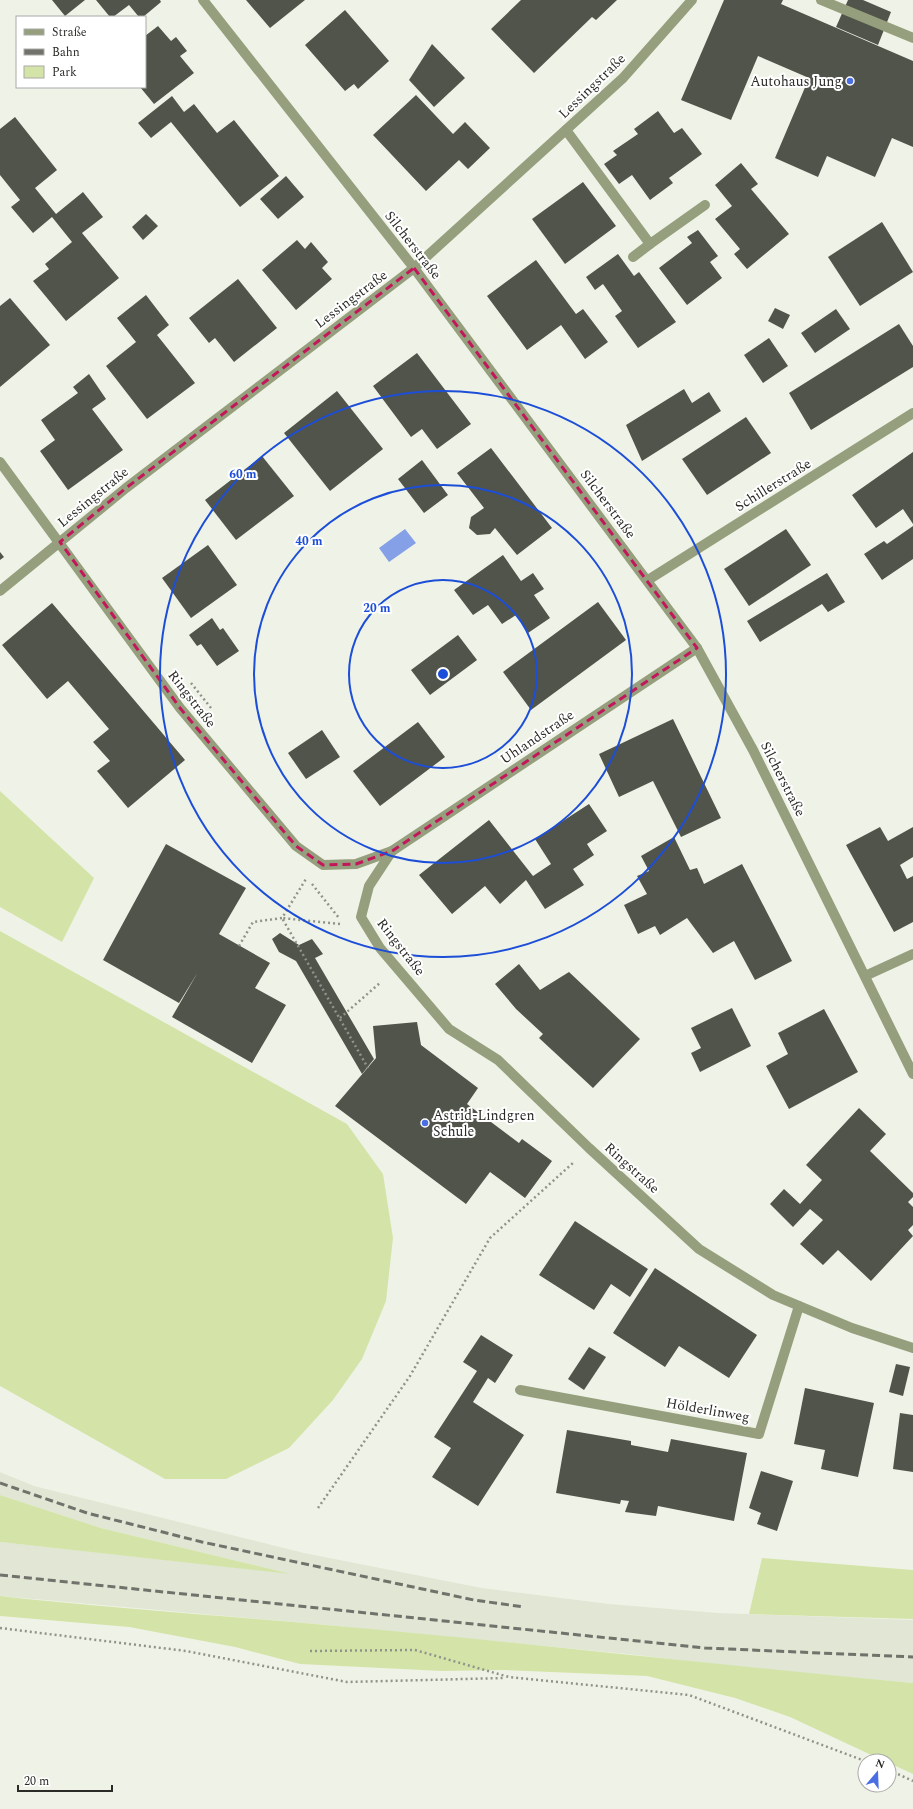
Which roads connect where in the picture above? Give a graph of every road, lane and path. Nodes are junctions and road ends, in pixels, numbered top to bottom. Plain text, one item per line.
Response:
1 (203, 0) edge
2 (692, 0) edge
3 (821, 0) edge
4 (913, 38) edge
5 (566, 130) junction
6 (705, 205) dead end
7 (650, 244) junction
8 (633, 257) dead end
9 (414, 268) junction
10 (913, 413) edge
11 (0, 462) edge
12 (60, 542) junction
13 (648, 580) junction
14 (0, 591) edge
15 (697, 648) junction
16 (187, 678) dead end
17 (212, 709) dead end
18 (392, 851) junction
19 (307, 878) dead end
20 (282, 918) junction
21 (345, 925) dead end
22 (239, 946) dead end
23 (913, 954) edge
24 (864, 976) junction
25 (381, 982) dead end
26 (340, 1018) junction
27 (368, 1068) dead end
28 (913, 1074) edge
29 (589, 1148) junction
30 (799, 1306) junction
31 (913, 1348) edge
32 (520, 1390) dead end
33 (318, 1508) dead end
34 (0, 1628) edge
35 (310, 1651) dead end
36 (509, 1678) junction
37 (857, 1758) edge
38 (897, 1774) edge
39 (913, 1781) edge

1 - 9 street, Silcherstraße
2 - 5 street, Lessingstraße
3 - 4 street
5 - 7 street
5 - 9 street, Lessingstraße
6 - 7 street
7 - 8 street
9 - 12 street, Lessingstraße
9 - 13 street, Silcherstraße
10 - 13 street, Schillerstraße
11 - 12 street, Ringstraße
12 - 14 street, Lessingstraße
12 - 18 street, Ringstraße
13 - 15 street, Silcherstraße
15 - 18 street, Uhlandstraße
15 - 24 street, Silcherstraße
16 - 17 path
18 - 29 street, Ringstraße
19 - 20 path
20 - 21 path
20 - 22 path
20 - 26 path
23 - 24 street
24 - 28 street, Silcherstraße
25 - 26 path
26 - 27 path
29 - 30 street, Ringstraße
29 - 33 path
30 - 31 street, Ringstraße
30 - 32 street, Hölderlinweg
34 - 36 path
35 - 36 path
36 - 37 path
38 - 39 path

